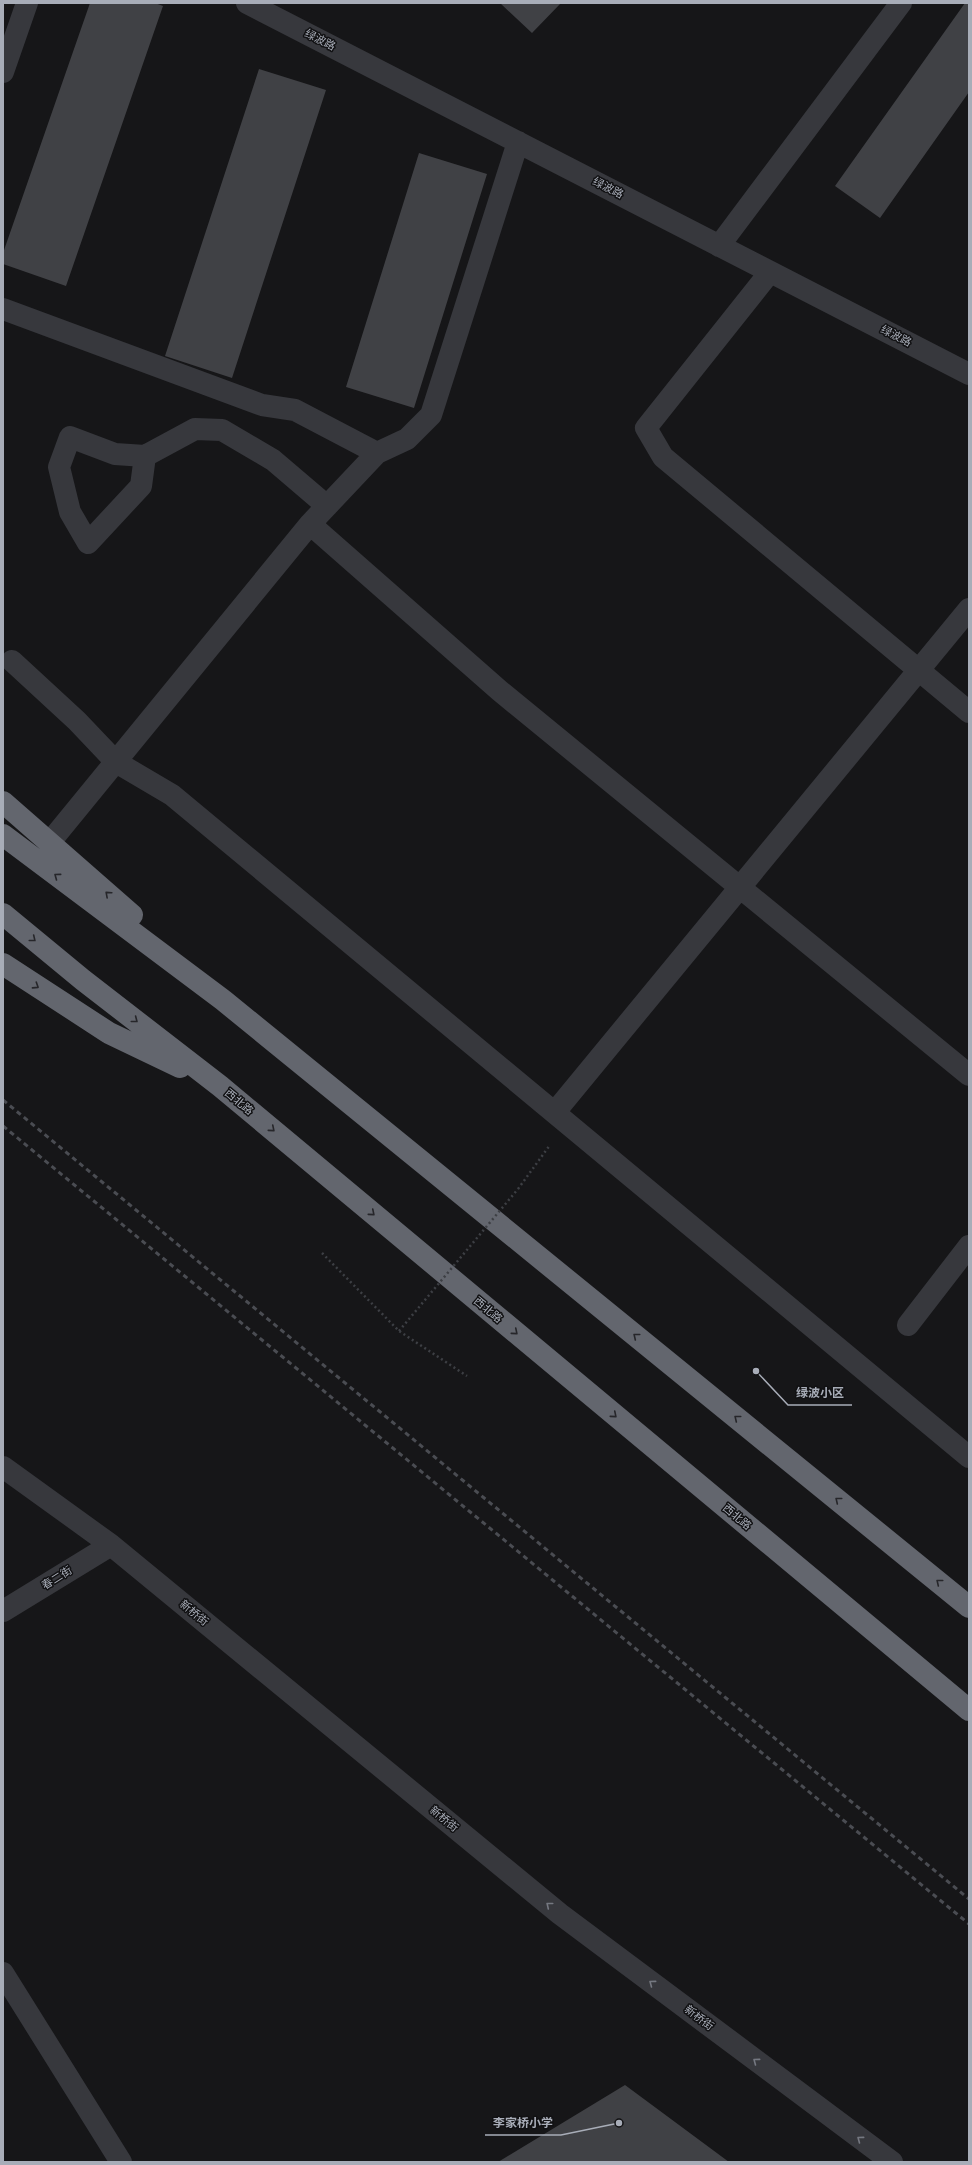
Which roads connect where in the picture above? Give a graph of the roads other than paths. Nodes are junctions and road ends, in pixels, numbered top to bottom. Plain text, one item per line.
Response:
1 (26, 3) edge
2 (247, 3) edge
3 (901, 3) edge
4 (3, 72) edge
5 (518, 142) junction
6 (719, 246) junction
7 (770, 272) junction
8 (3, 309) edge
9 (969, 374) edge
10 (377, 453) junction
11 (145, 456) junction
12 (327, 506) junction
13 (310, 524) junction
14 (969, 609) edge
15 (12, 661) dead end
16 (919, 670) junction
17 (969, 712) edge
18 (116, 762) junction
19 (3, 802) edge
20 (3, 835) edge
21 (50, 842) junction
22 (740, 887) junction
23 (3, 914) edge
24 (3, 964) edge
25 (241, 1014) junction
26 (969, 1075) edge
27 (220, 1086) junction
28 (555, 1112) junction
29 (969, 1246) edge
30 (908, 1325) dead end
31 (969, 1457) edge
32 (3, 1467) edge
33 (110, 1544) junction
34 (969, 1607) edge
35 (3, 1611) edge
36 (969, 1710) edge
37 (3, 1973) edge
38 (121, 2162) edge
39 (892, 2162) edge

1 - 4 street
2 - 5 street, 绿波路
3 - 6 street
5 - 6 street, 绿波路
5 - 10 street
6 - 7 street, 绿波路
7 - 9 street, 绿波路
7 - 16 street
8 - 10 street
10 - 12 street
11 - 11 street
11 - 12 street
12 - 13 street
13 - 18 street
13 - 22 street
14 - 16 street
15 - 18 street
16 - 17 street
16 - 22 street
18 - 21 street
18 - 28 street
19 - 21 highway
25 -> 20 highway
25 -> 21 highway
22 - 26 street
22 - 28 street
23 -> 27 highway, 西北路
24 -> 27 highway
34 -> 25 highway
27 -> 36 highway, 西北路
28 - 31 street
29 - 30 street
32 - 33 street, 新桥街
33 - 35 street, 春二街
39 -> 33 street, 新桥街
37 - 38 street

